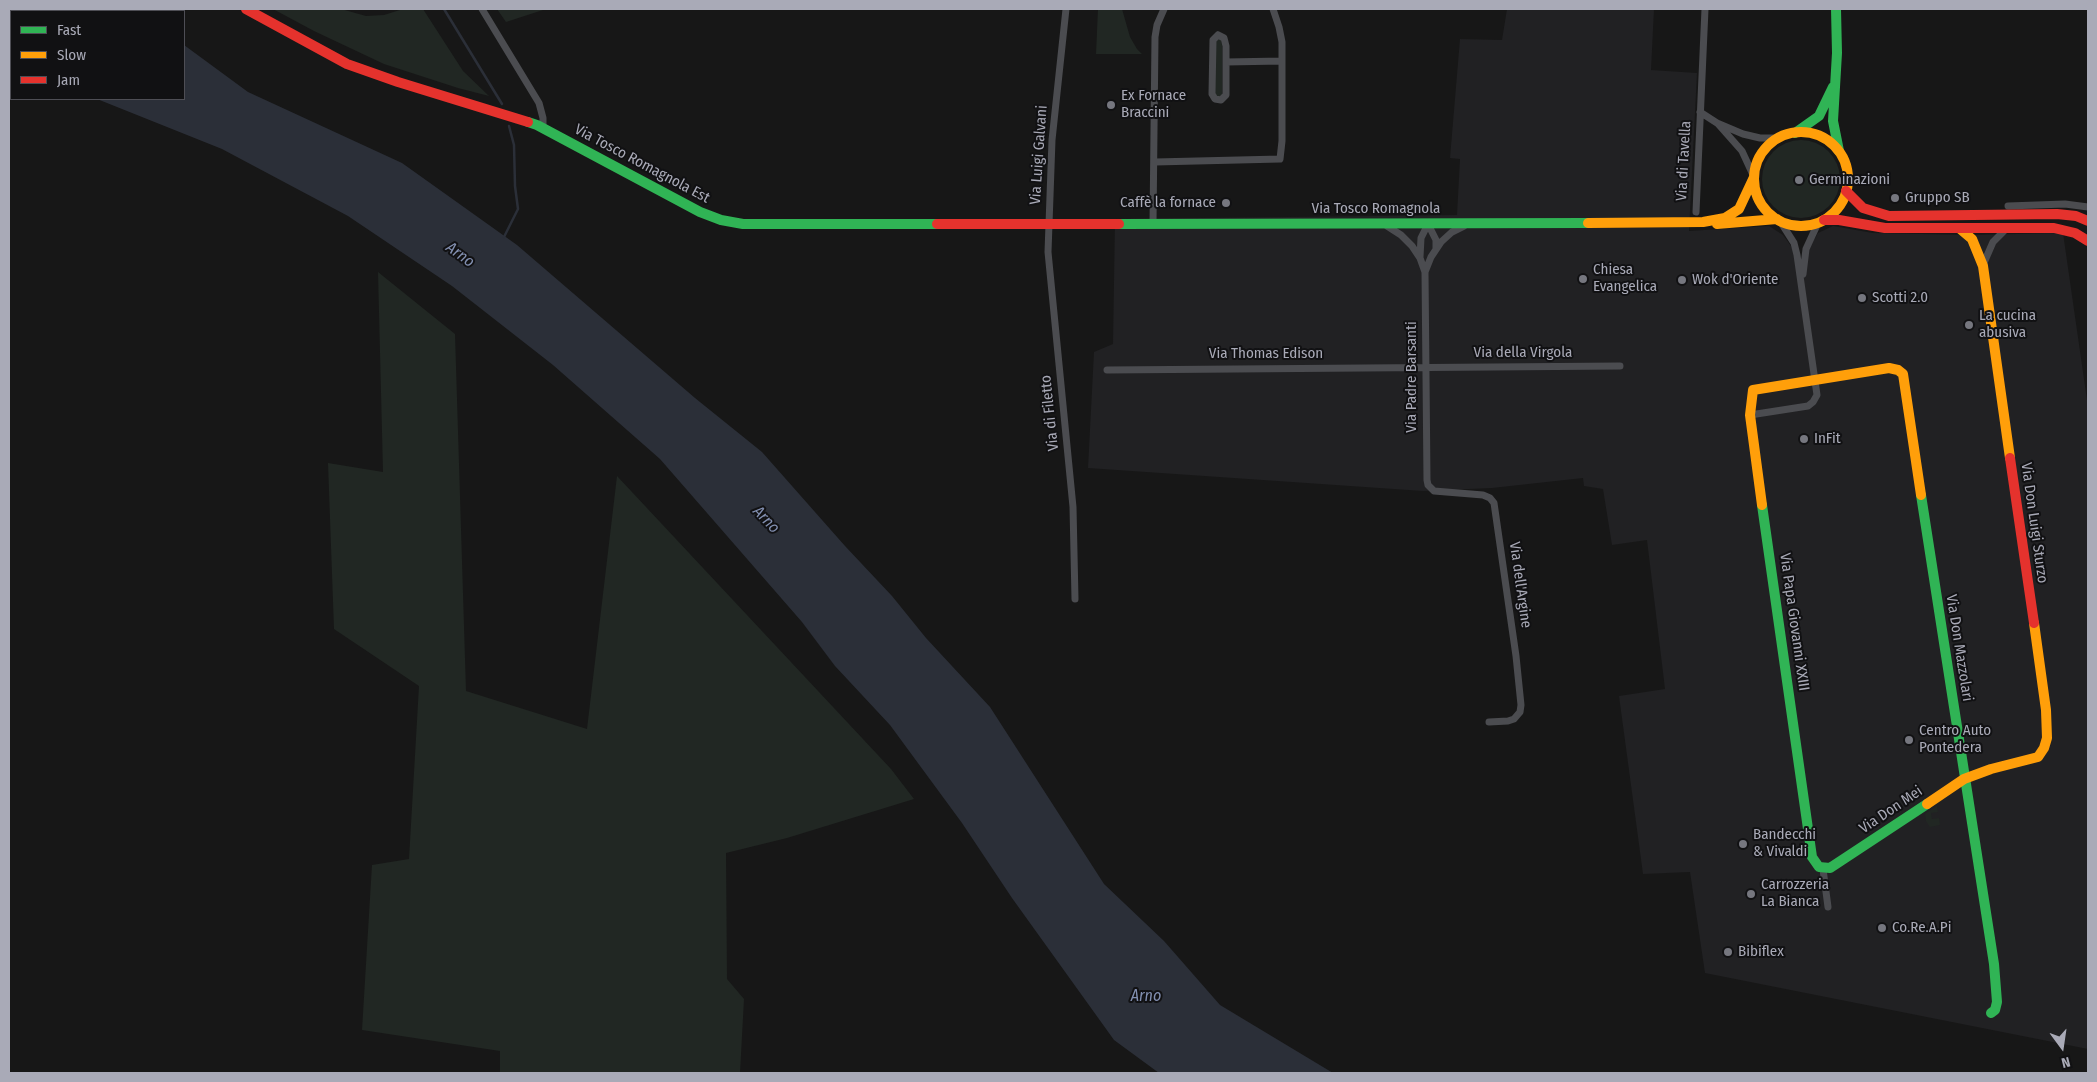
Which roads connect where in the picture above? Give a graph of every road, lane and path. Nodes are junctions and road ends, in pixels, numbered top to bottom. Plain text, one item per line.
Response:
1 (246, 9) edge
2 (482, 9) edge
3 (1066, 9) edge
4 (1164, 9) edge
5 (1273, 9) edge
6 (1705, 9) edge
7 (1836, 9) edge
8 (1282, 61) junction
9 (1226, 62) junction
10 (1834, 86) junction
11 (1700, 112) junction
12 (1717, 123) junction
13 (543, 128) junction
14 (1794, 133) junction
15 (1779, 138) junction
16 (1841, 156) junction
17 (1155, 162) junction
18 (1754, 177) junction
19 (1846, 191) junction
20 (2008, 206) dead end
21 (2088, 207) edge
22 (1696, 212) dead end
23 (1778, 220) junction
24 (2088, 221) edge
25 (1703, 222) junction
26 (1820, 222) junction
27 (1049, 224) junction
28 (1154, 224) junction
29 (1381, 224) junction
30 (1428, 224) junction
31 (1475, 224) junction
32 (1959, 228) junction
33 (2008, 228) junction
34 (2088, 241) edge
35 (1436, 249) junction
36 (1420, 258) junction
37 (1983, 266) junction
38 (1425, 272) junction
39 (1802, 282) junction
40 (1620, 366) dead end
41 (1426, 367) junction
42 (1107, 370) dead end
43 (1816, 381) junction
44 (1750, 415) junction
45 (1427, 483) joint
46 (1075, 599) dead end
47 (1489, 722) dead end
48 (2014, 763) joint
49 (1964, 779) junction
50 (1823, 869) junction
51 (1828, 907) dead end
52 (1991, 1013) dead end

1 - 13 main road, Via Tosco Romagnola Est
2 - 13 street
3 - 27 street, Via Luigi Galvani
4 - 17 street
5 - 8 street
6 - 11 street, Via di Tavella
7 - 10 main road
8 - 9 street
8 - 17 street
9 - 9 street
10 - 14 main road
10 - 16 main road
11 - 12 street, Via di Tavella
11 - 22 street, Via di Tavella
12 - 15 street, Via di Tavella
12 - 18 street, Via di Tavella
13 - 27 main road, Via Tosco Romagnola Est
14 - 15 main road
14 - 16 main road
15 - 18 main road
16 - 19 main road
17 - 28 street
18 - 23 main road
18 - 25 main road, Via Tosco Romagnola
19 - 24 main road
19 - 26 main road
20 - 21 street
23 - 25 main road, Via Tosco Romagnola
23 - 26 main road
23 - 39 street
25 - 31 main road, Via Tosco Romagnola
26 - 32 main road
26 - 39 street
27 - 28 main road, Via Tosco Romagnola
27 - 46 street, Via di Filetto
28 - 29 main road, Via Tosco Romagnola
29 - 30 main road, Via Tosco Romagnola
29 - 36 street, Via Padre Barsanti
30 - 31 main road, Via Tosco Romagnola
30 - 35 street
30 - 36 street, Via Padre Barsanti
31 - 35 street, Via Padre Barsanti
32 - 33 main road
32 - 37 main road, Via Don Luigi Sturzo
33 - 34 main road
33 - 37 street
35 - 38 street, Via Padre Barsanti
36 - 38 street, Via Padre Barsanti
37 - 48 main road, Via Don Luigi Sturzo
38 - 41 street, Via Padre Barsanti
39 - 43 street
40 - 41 street, Via della Virgola
41 - 42 street, Via Thomas Edison
41 - 45 street, Via Padre Barsanti
43 - 44 street
43 - 44 main road, Via Don Mazzolari
43 - 49 main road, Via Don Mazzolari
44 - 50 main road, Via Papa Giovanni XXIII
45 - 47 street, Via dell'Argine
48 - 49 main road, Via Don Mei
49 - 50 main road, Via Don Mei
49 - 52 main road, Via Don Mazzolari
50 - 51 street

